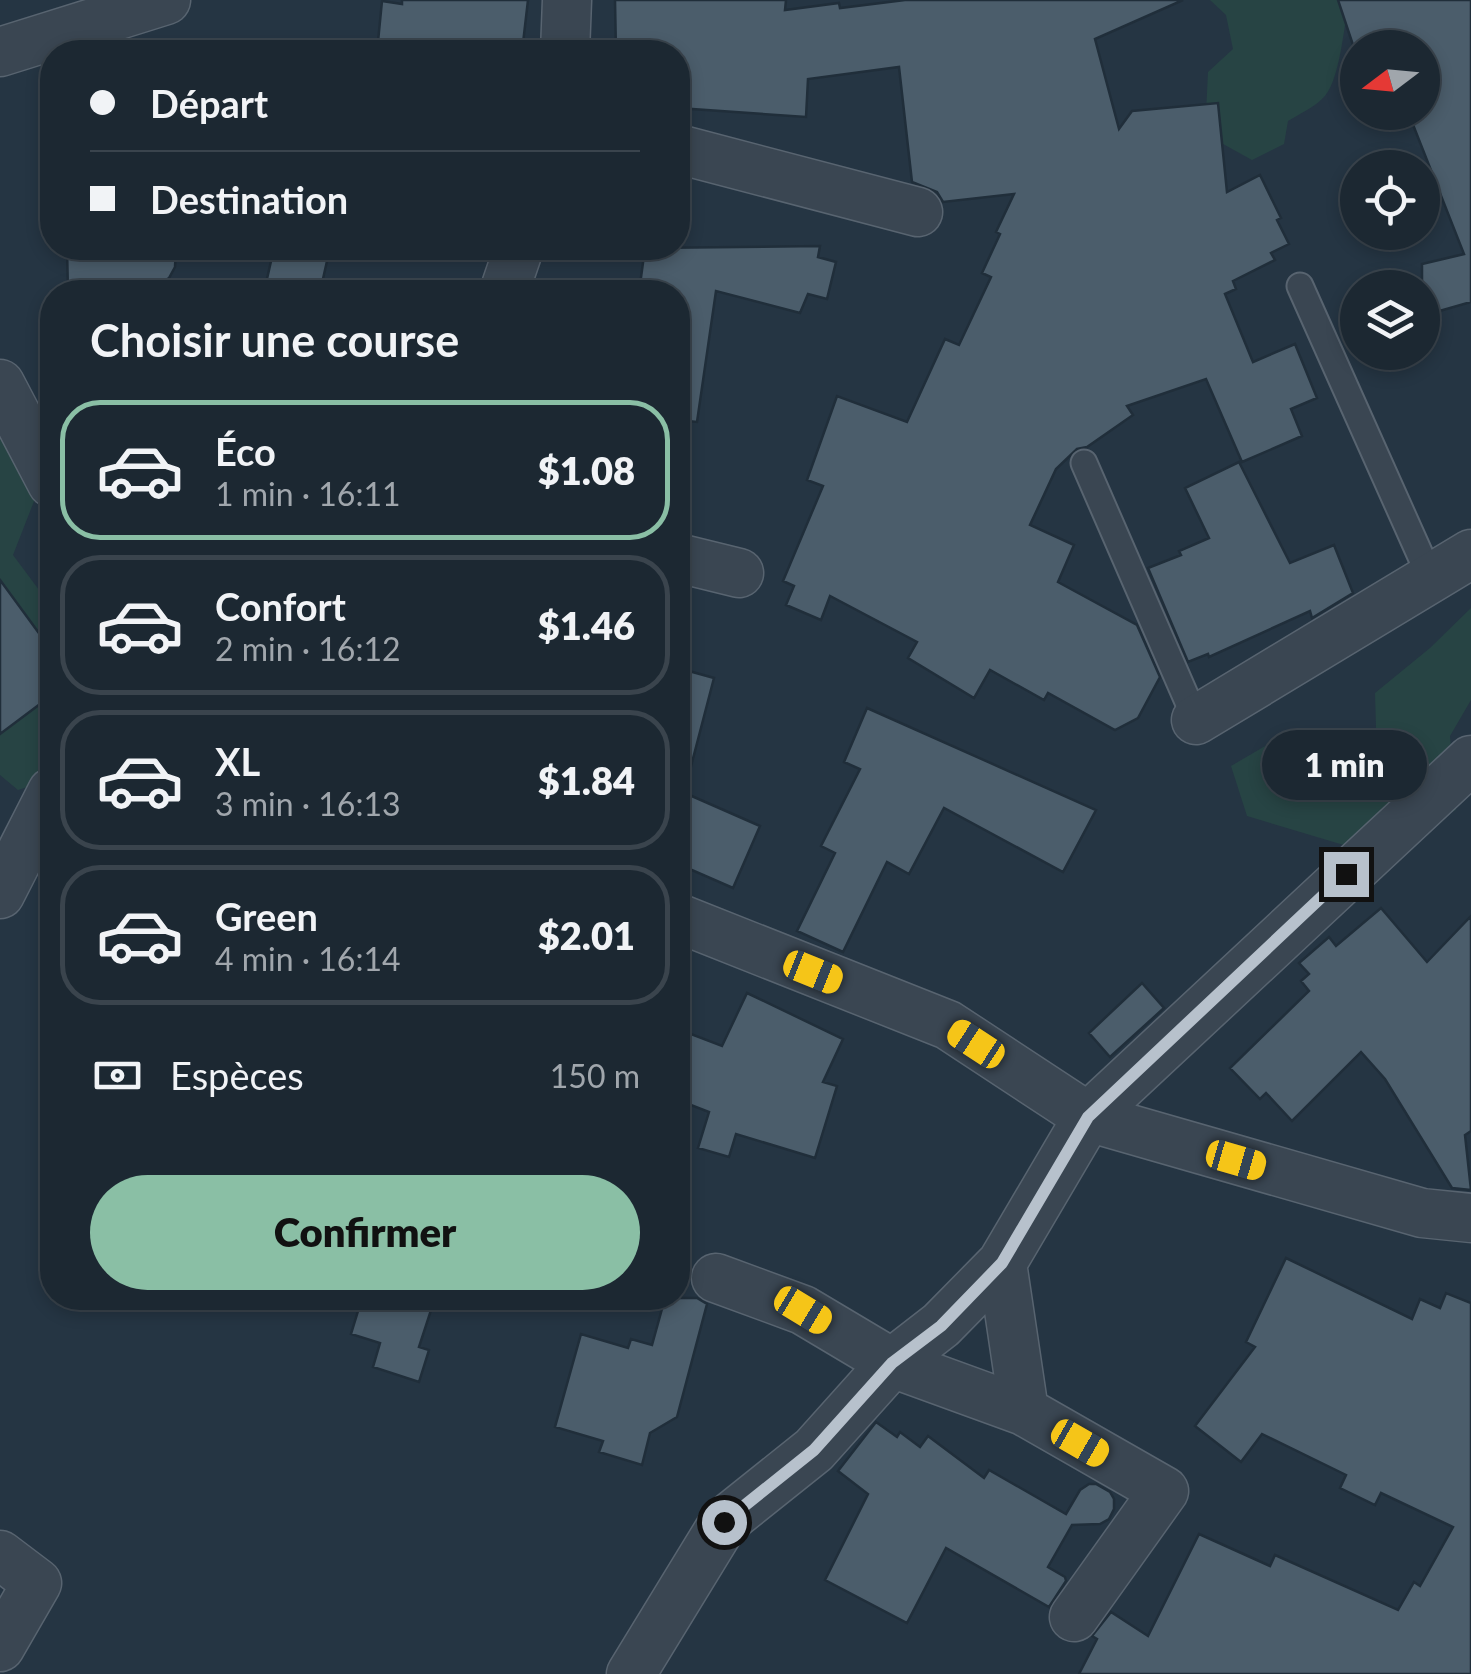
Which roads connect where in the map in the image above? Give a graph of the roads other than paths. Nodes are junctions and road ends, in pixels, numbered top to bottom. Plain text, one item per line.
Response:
1 (166, 0) edge
2 (567, 0) edge
3 (565, 40) edge
4 (0, 52) edge
5 (690, 152) edge
6 (918, 212) dead end
7 (1300, 286) dead end
8 (0, 384) edge
9 (40, 460) edge
10 (1084, 462) dead end
11 (1471, 554) edge
12 (690, 561) edge
13 (738, 573) dead end
14 (1430, 578) junction
15 (1196, 720) joint
16 (1471, 760) edge
17 (40, 816) edge
18 (0, 894) edge
19 (690, 923) edge
20 (1088, 1117) junction
21 (1471, 1218) edge
22 (1002, 1263) junction
23 (716, 1278) dead end
24 (892, 1363) junction
25 (1024, 1411) junction
26 (0, 1555) edge
27 (1074, 1617) dead end
28 (0, 1646) edge
29 (632, 1674) edge

1 - 4 street
2 - 3 street
5 - 6 street
7 - 14 lane
8 - 9 street
10 - 15 lane
11 - 14 street
12 - 13 street
14 - 15 street
16 - 20 street
17 - 18 street
19 - 20 street
20 - 21 street
20 - 22 street
22 - 24 street
22 - 25 street
23 - 24 street
24 - 25 street
24 - 29 street
25 - 27 street
26 - 28 street

